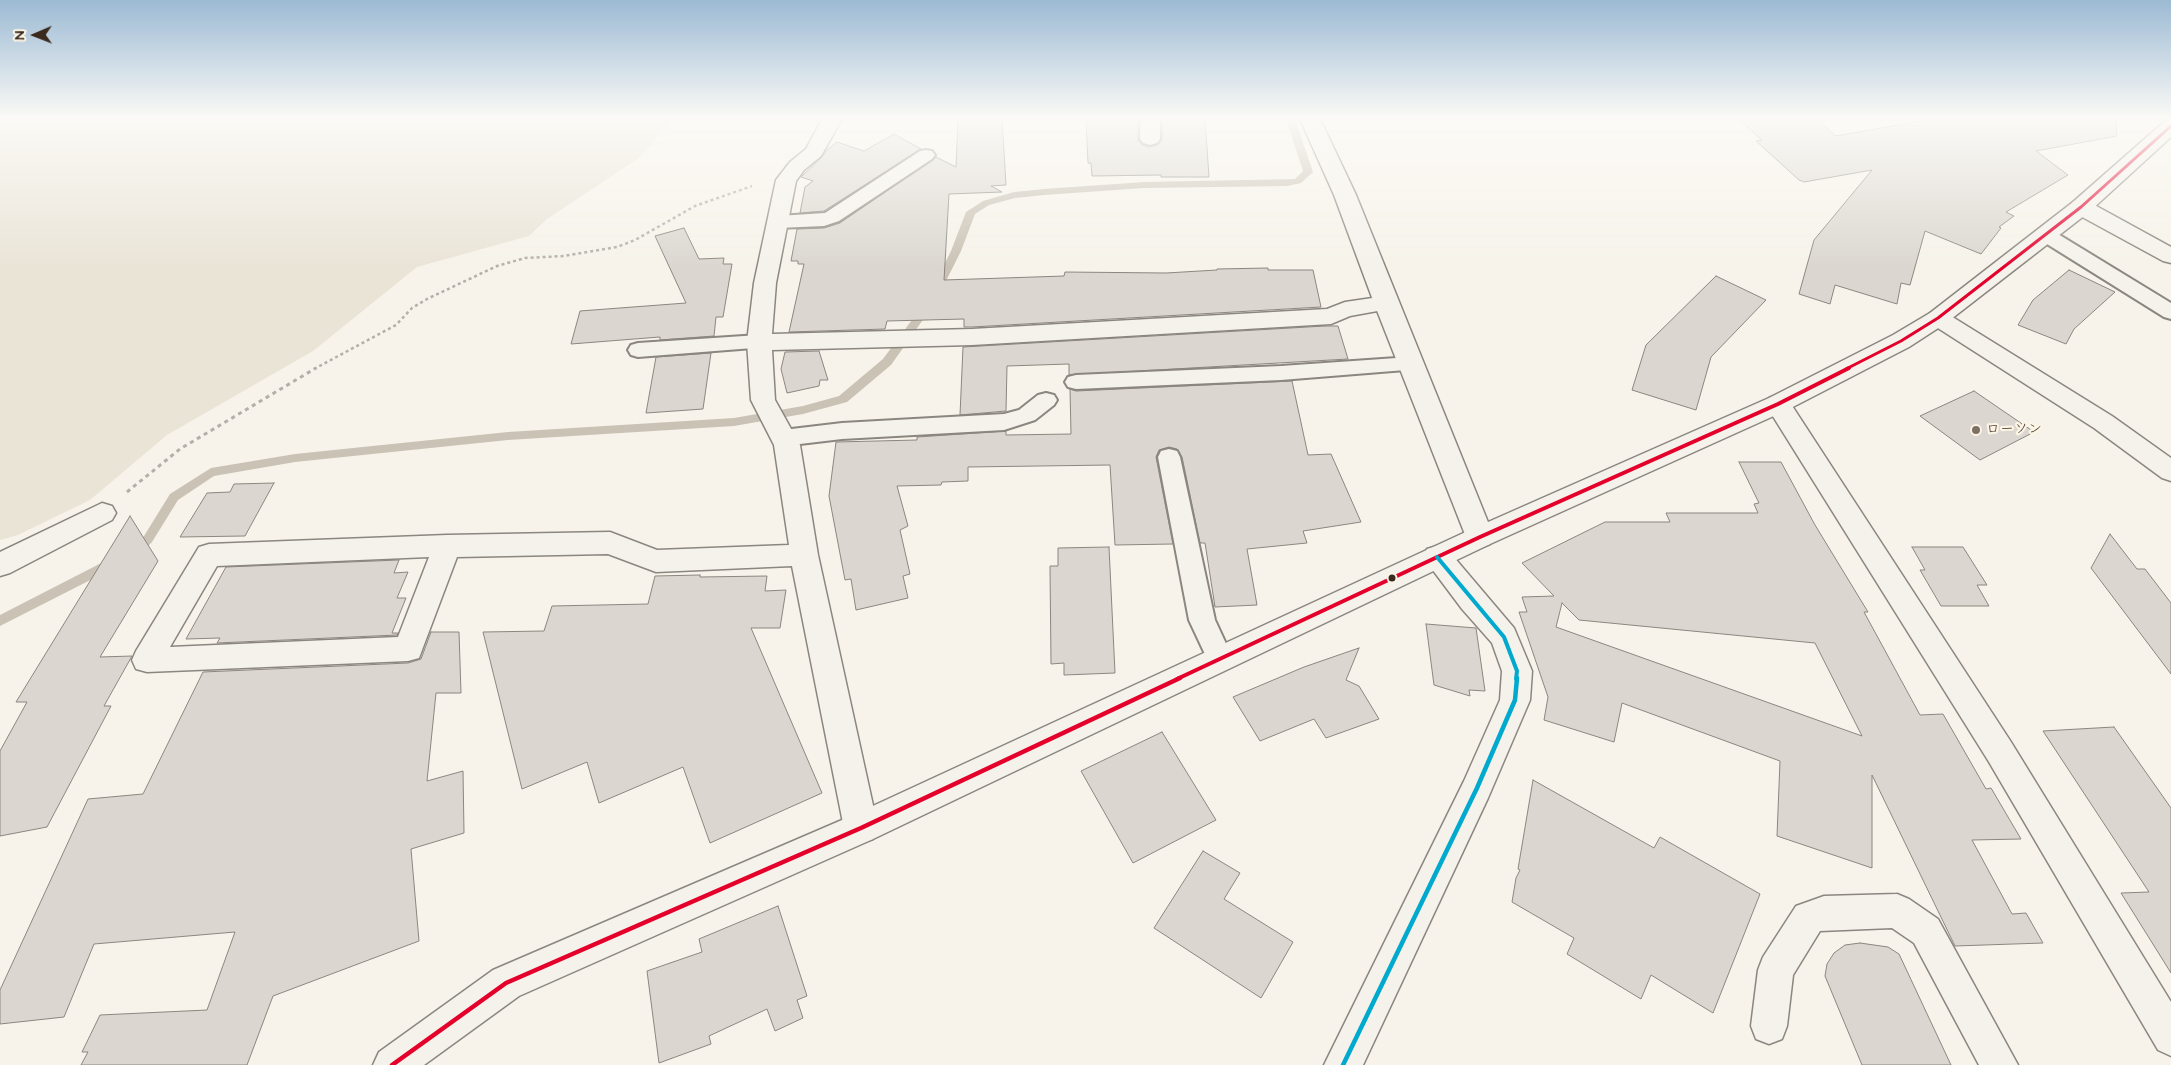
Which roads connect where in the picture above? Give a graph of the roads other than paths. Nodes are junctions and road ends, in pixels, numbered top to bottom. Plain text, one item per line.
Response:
1 (797, 169) edge
2 (906, 169) edge
3 (1333, 169) edge
4 (2124, 169) edge
5 (2082, 207) junction
6 (778, 222) junction
7 (2046, 235) junction
8 (2171, 256) edge
9 (1386, 303) junction
10 (2171, 312) edge
11 (1938, 318) junction
12 (758, 342) junction
13 (638, 350) dead end
14 (1411, 364) junction
15 (1076, 382) dead end
16 (1046, 400) dead end
17 (1778, 404) junction
18 (783, 438) junction
19 (1169, 457) dead end
20 (2171, 471) edge
21 (102, 513) road end
22 (1480, 537) junction
23 (447, 546) junction
24 (804, 555) junction
25 (1438, 557) junction
26 (0, 565) edge
27 (1220, 659) junction
28 (861, 828) junction
29 (1769, 1026) dead end
30 (2171, 1037) edge
31 (392, 1065) edge
32 (1343, 1065) edge
33 (1999, 1065) edge

1 - 6 main road
2 - 6 lane
3 - 9 main road
4 - 5 main road
5 - 7 main road
5 - 8 main road
6 - 12 main road
7 - 10 lane
7 - 11 main road
9 - 12 main road
9 - 14 main road
11 - 17 main road
11 - 20 main road
12 - 13 lane
12 - 18 main road
14 - 15 lane
14 - 22 main road
16 - 18 lane
17 - 22 main road
17 - 30 main road
18 - 24 main road
19 - 27 lane
21 - 26 main road
22 - 25 main road
23 - 23 main road
23 - 24 main road
24 - 28 main road
25 - 27 main road
25 - 32 main road
27 - 28 main road
28 - 31 main road
29 - 33 main road

